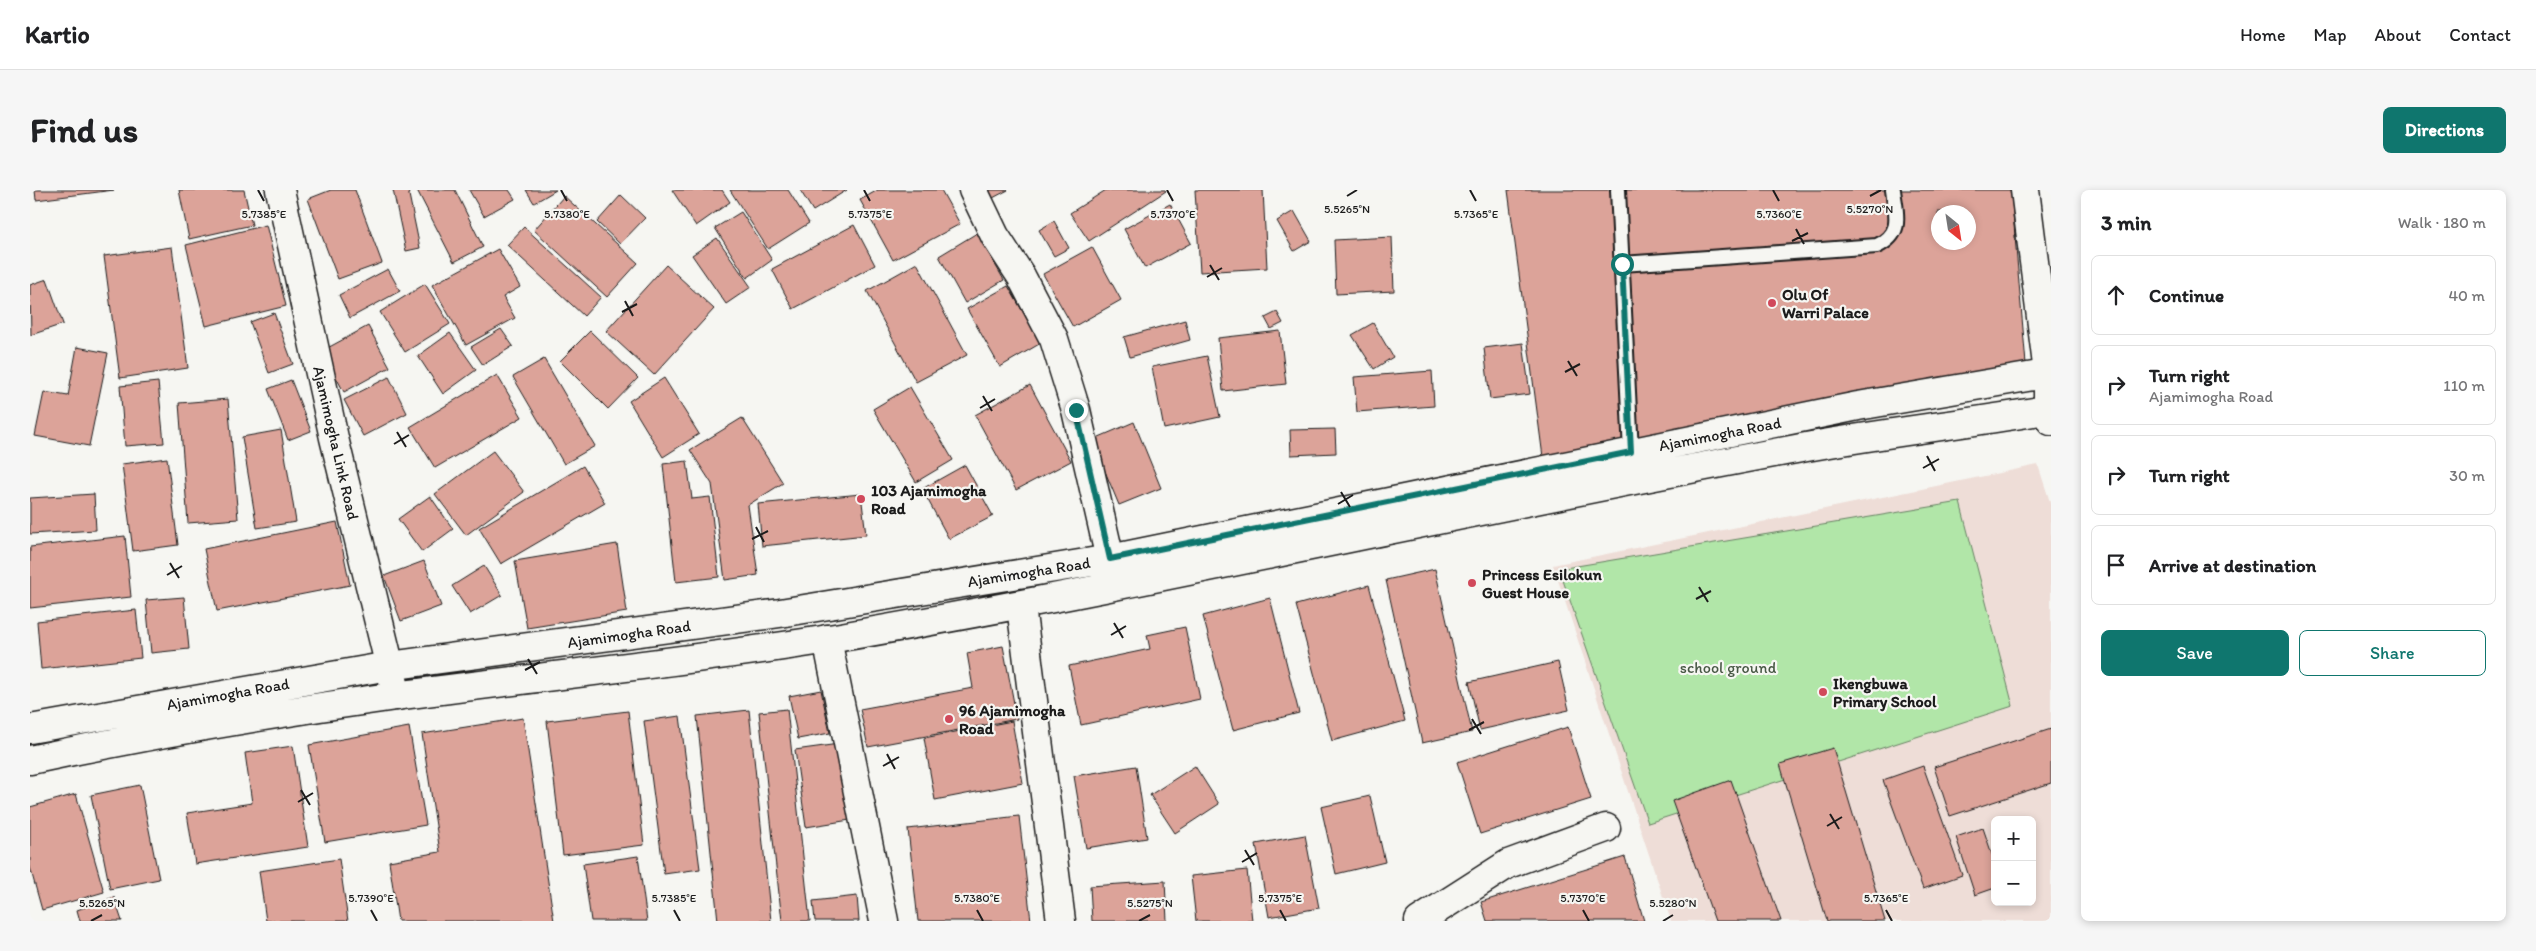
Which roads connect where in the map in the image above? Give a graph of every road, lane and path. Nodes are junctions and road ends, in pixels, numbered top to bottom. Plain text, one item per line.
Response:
1 (280, 190) edge
2 (973, 190) edge
3 (1618, 190) edge
4 (1892, 190) edge
5 (2025, 190) edge
6 (1622, 264) junction
7 (2050, 373) edge
8 (2050, 414) edge
9 (1631, 452) junction
10 (1110, 559) junction
11 (1021, 606) junction
12 (827, 639) junction
13 (389, 666) junction
14 (396, 696) junction
15 (30, 729) edge
16 (30, 760) edge
17 (1606, 828) dead end
18 (884, 921) edge
19 (1061, 921) edge
20 (1419, 921) edge

1 - 13 main road, Ajamimogha Link Road
2 - 10 main road
3 - 6 lane
4 - 6 lane
5 - 7 main road
6 - 9 lane
7 - 8 main road
7 - 9 main road, Ajamimogha Road
8 - 11 main road, Ajamimogha Road
9 - 10 main road, Ajamimogha Road
10 - 13 main road, Ajamimogha Road
11 - 12 main road, Ajamimogha Road
11 - 19 main road
12 - 14 main road, Ajamimogha Road
12 - 18 main road
13 - 14 main road, Ajamimogha Link Road
13 - 15 main road, Ajamimogha Road
14 - 16 main road, Ajamimogha Road
17 - 20 main road

